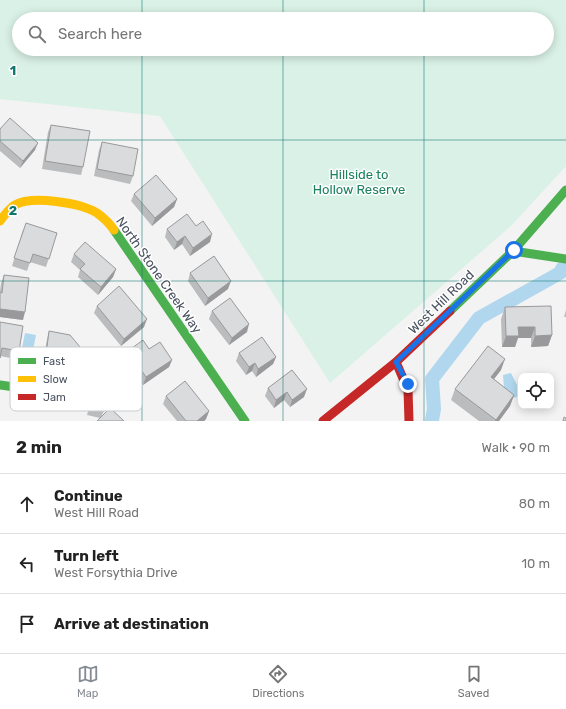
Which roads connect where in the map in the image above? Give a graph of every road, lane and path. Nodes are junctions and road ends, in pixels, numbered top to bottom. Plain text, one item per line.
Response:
1 (566, 190) edge
2 (0, 221) edge
3 (513, 251) junction
4 (566, 259) edge
5 (396, 362) junction
6 (0, 385) edge
7 (10, 386) edge
8 (245, 421) edge
9 (323, 421) edge
10 (410, 421) edge

1 - 3 street, West Hill Road
2 - 8 street, North Stone Creek Way
3 - 4 street
3 - 5 street, West Hill Road
5 - 9 street, West Hill Road
5 - 10 street
6 - 7 street

